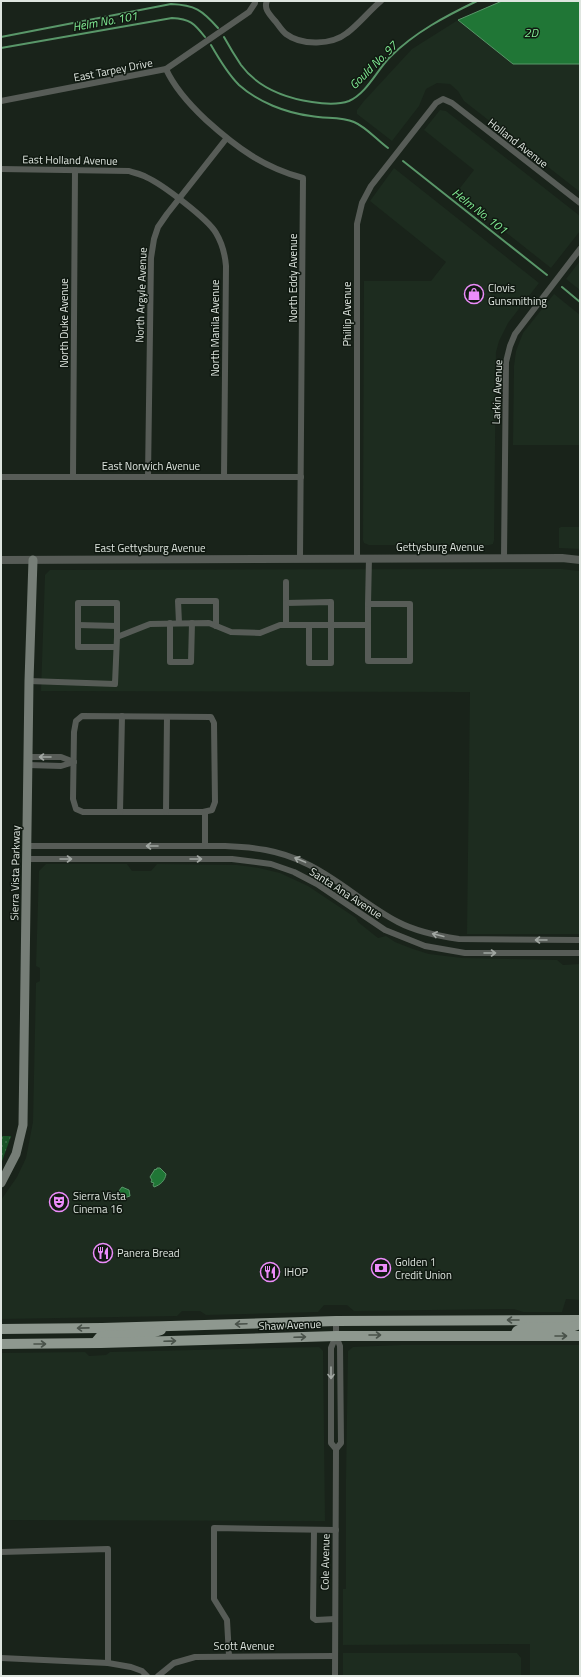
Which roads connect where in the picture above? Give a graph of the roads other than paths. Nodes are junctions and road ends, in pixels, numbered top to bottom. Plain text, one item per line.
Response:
1 (381, 1) edge
2 (255, 2) edge
3 (266, 2) edge
4 (166, 70) junction
5 (443, 100) joint
6 (1, 101) edge
7 (226, 139) junction
8 (1, 169) edge
9 (75, 170) junction
10 (178, 199) junction
11 (580, 203) edge
12 (580, 250) edge
13 (1, 476) edge
14 (73, 476) junction
15 (148, 476) junction
16 (224, 477) junction
17 (301, 477) junction
18 (300, 558) junction
19 (357, 558) junction
20 (368, 558) junction
21 (504, 558) junction
22 (1, 560) edge
23 (33, 560) junction
24 (580, 560) edge
25 (286, 582) dead end
26 (286, 603) junction
27 (368, 604) junction
28 (178, 623) junction
29 (192, 623) junction
30 (170, 624) junction
31 (286, 624) junction
32 (78, 625) junction
33 (309, 625) junction
34 (331, 625) junction
35 (368, 625) junction
36 (117, 626) junction
37 (216, 626) junction
38 (117, 636) junction
39 (116, 647) junction
40 (29, 681) junction
41 (122, 716) junction
42 (167, 717) junction
43 (28, 761) junction
44 (74, 762) junction
45 (120, 812) junction
46 (166, 812) junction
47 (204, 812) junction
48 (27, 846) junction
49 (205, 846) junction
50 (27, 859) junction
51 (580, 940) edge
52 (580, 954) edge
53 (1, 1183) edge
54 (580, 1320) edge
55 (336, 1321) junction
56 (580, 1324) edge
57 (177, 1326) junction
58 (1, 1329) edge
59 (515, 1335) junction
60 (336, 1336) junction
61 (580, 1336) edge
62 (1, 1344) edge
63 (95, 1344) junction
64 (336, 1449) junction
65 (314, 1530) junction
66 (336, 1530) junction
67 (1, 1552) edge
68 (335, 1619) junction
69 (229, 1656) junction
70 (335, 1656) junction
71 (1, 1658) edge
72 (108, 1663) junction
73 (147, 1676) edge
74 (158, 1676) edge
75 (335, 1676) edge

1 - 3 street
2 - 4 street, East Tarpey Drive
4 - 6 street, East Tarpey Drive
4 - 7 street, North Eddy Avenue
5 - 11 street, Holland Avenue
5 - 19 street, Phillip Avenue
7 - 10 street, North Argyle Avenue
7 - 17 street, North Eddy Avenue
8 - 9 street, East Holland Avenue
9 - 10 street, East Holland Avenue
9 - 14 street, North Duke Avenue
10 - 15 street, North Argyle Avenue
10 - 16 street, North Manila Avenue
12 - 21 street, Larkin Avenue
13 - 14 street, East Norwich Avenue
14 - 15 street, East Norwich Avenue
15 - 16 street, East Norwich Avenue
16 - 17 street, East Norwich Avenue
17 - 18 street, North Eddy Avenue
18 - 19 street, Gettysburg Avenue
18 - 23 street, East Gettysburg Avenue
19 - 20 street, Gettysburg Avenue
20 - 21 street, Gettysburg Avenue
20 - 27 street
21 - 24 street, Gettysburg Avenue
22 - 23 street, East Gettysburg Avenue
23 - 40 main road, Sierra Vista Parkway
25 - 26 street
26 - 31 street
26 - 34 street
27 - 35 street
27 - 35 street
28 - 29 street
28 - 30 street
28 - 37 street
29 - 30 street
29 - 37 street
30 - 38 street
31 - 33 street
31 - 37 street
32 - 36 street
32 - 36 street
32 - 39 street
33 - 34 street
33 - 34 street
34 - 35 street
36 - 38 street
38 - 39 street
39 - 40 street
40 - 43 main road, Sierra Vista Parkway
41 - 42 street
41 - 44 street
41 - 45 street
42 - 46 street
42 - 47 street
43 - 44 street
44 -> 43 street
43 - 48 main road, Sierra Vista Parkway
44 - 45 street
45 - 46 street
46 - 47 street
47 - 49 street
49 -> 48 street, Santa Ana Avenue
48 - 50 main road, Sierra Vista Parkway
51 -> 49 street, Santa Ana Avenue
50 -> 52 street, Santa Ana Avenue
50 - 53 main road, Sierra Vista Parkway
54 -> 55 main road, Shaw Avenue
55 -> 57 main road, Shaw Avenue
55 - 60 street, Cole Avenue
56 - 59 main road
57 -> 58 main road, Shaw Avenue
57 - 63 main road
60 -> 59 main road, Shaw Avenue
59 -> 61 main road, Shaw Avenue
63 -> 60 main road, Shaw Avenue
60 - 64 street, Cole Avenue
60 -> 64 street, Cole Avenue
62 -> 63 main road, Shaw Avenue
64 - 66 street, Cole Avenue
65 - 66 street
65 - 68 street
65 - 69 street
66 - 68 street, Cole Avenue
67 - 72 street
68 - 70 street, Cole Avenue
69 - 70 street, Scott Avenue
69 - 74 street, Scott Avenue
70 - 75 street, Cole Avenue
71 - 72 street
72 - 73 street

